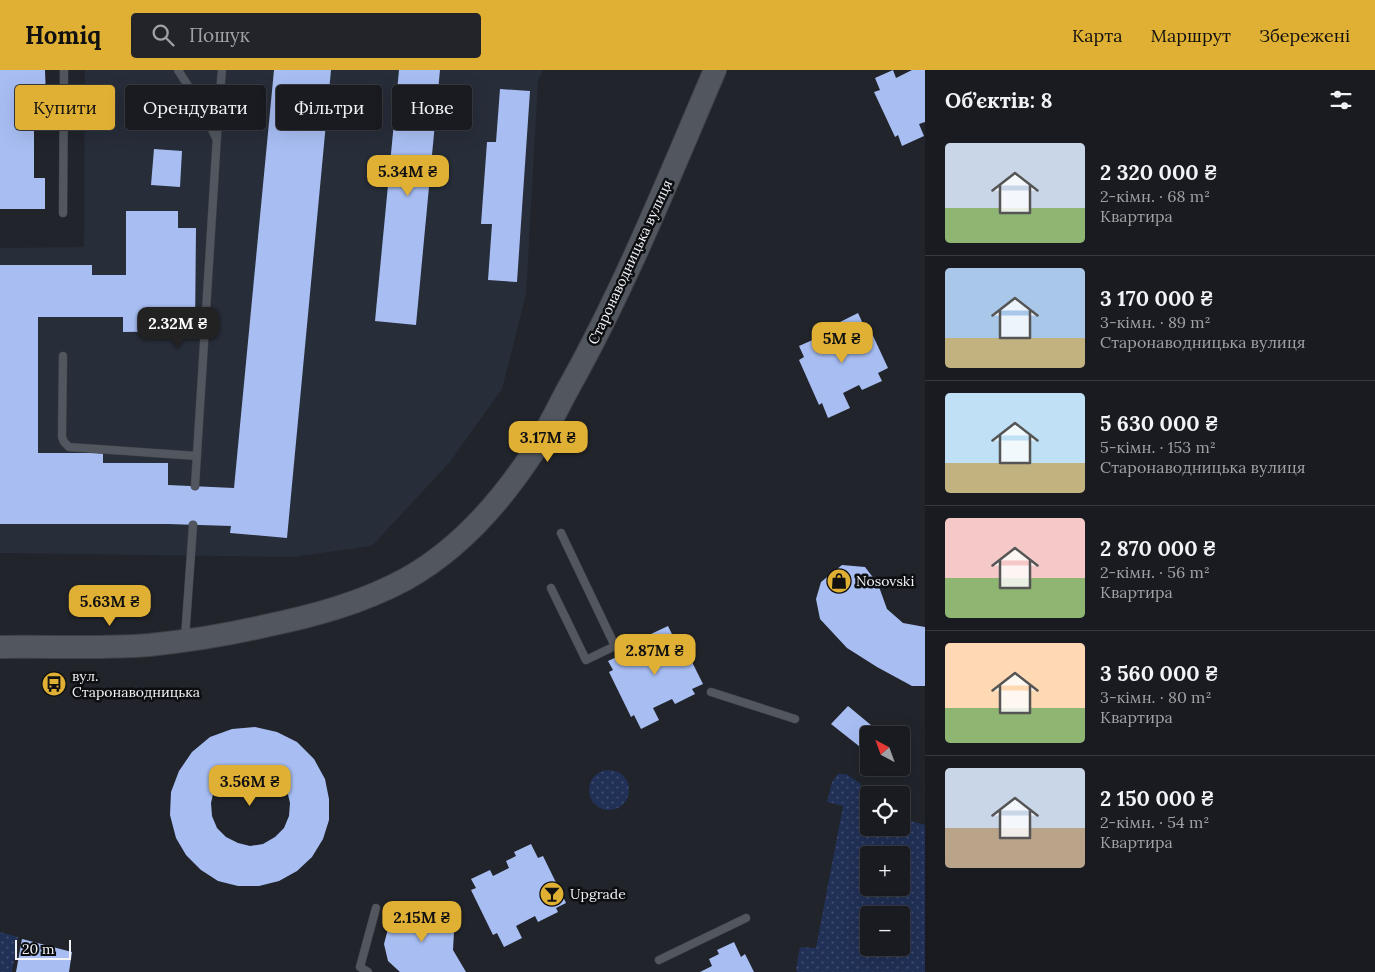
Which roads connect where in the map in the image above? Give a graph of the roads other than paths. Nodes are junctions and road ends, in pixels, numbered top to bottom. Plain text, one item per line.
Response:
1 (64, 70) edge
2 (178, 70) edge
3 (222, 70) edge
4 (714, 70) edge
5 (187, 85) edge
6 (221, 85) edge
7 (212, 130) edge
8 (218, 130) edge
9 (217, 140) junction
10 (63, 213) dead end
11 (63, 356) dead end
12 (197, 456) junction
13 (195, 486) dead end
14 (193, 524) dead end
15 (561, 533) dead end
16 (551, 588) dead end
17 (0, 635) edge
18 (185, 640) junction
19 (0, 647) edge
20 (37, 647) junction
21 (711, 692) dead end
22 (795, 720) dead end
23 (376, 908) dead end
24 (746, 918) dead end
25 (658, 960) dead end
26 (368, 972) edge

1 - 10 lane
2 - 5 lane
3 - 6 lane
4 - 18 main road, Старонаводницька вулиця
7 - 9 lane
8 - 9 lane
9 - 12 lane
11 - 12 lane
12 - 13 lane
14 - 18 lane
15 - 16 lane
17 - 20 main road
18 - 20 main road, Старонаводницька вулиця
19 - 20 main road, Старонаводницька вулиця
21 - 22 lane
23 - 26 lane
24 - 25 lane

